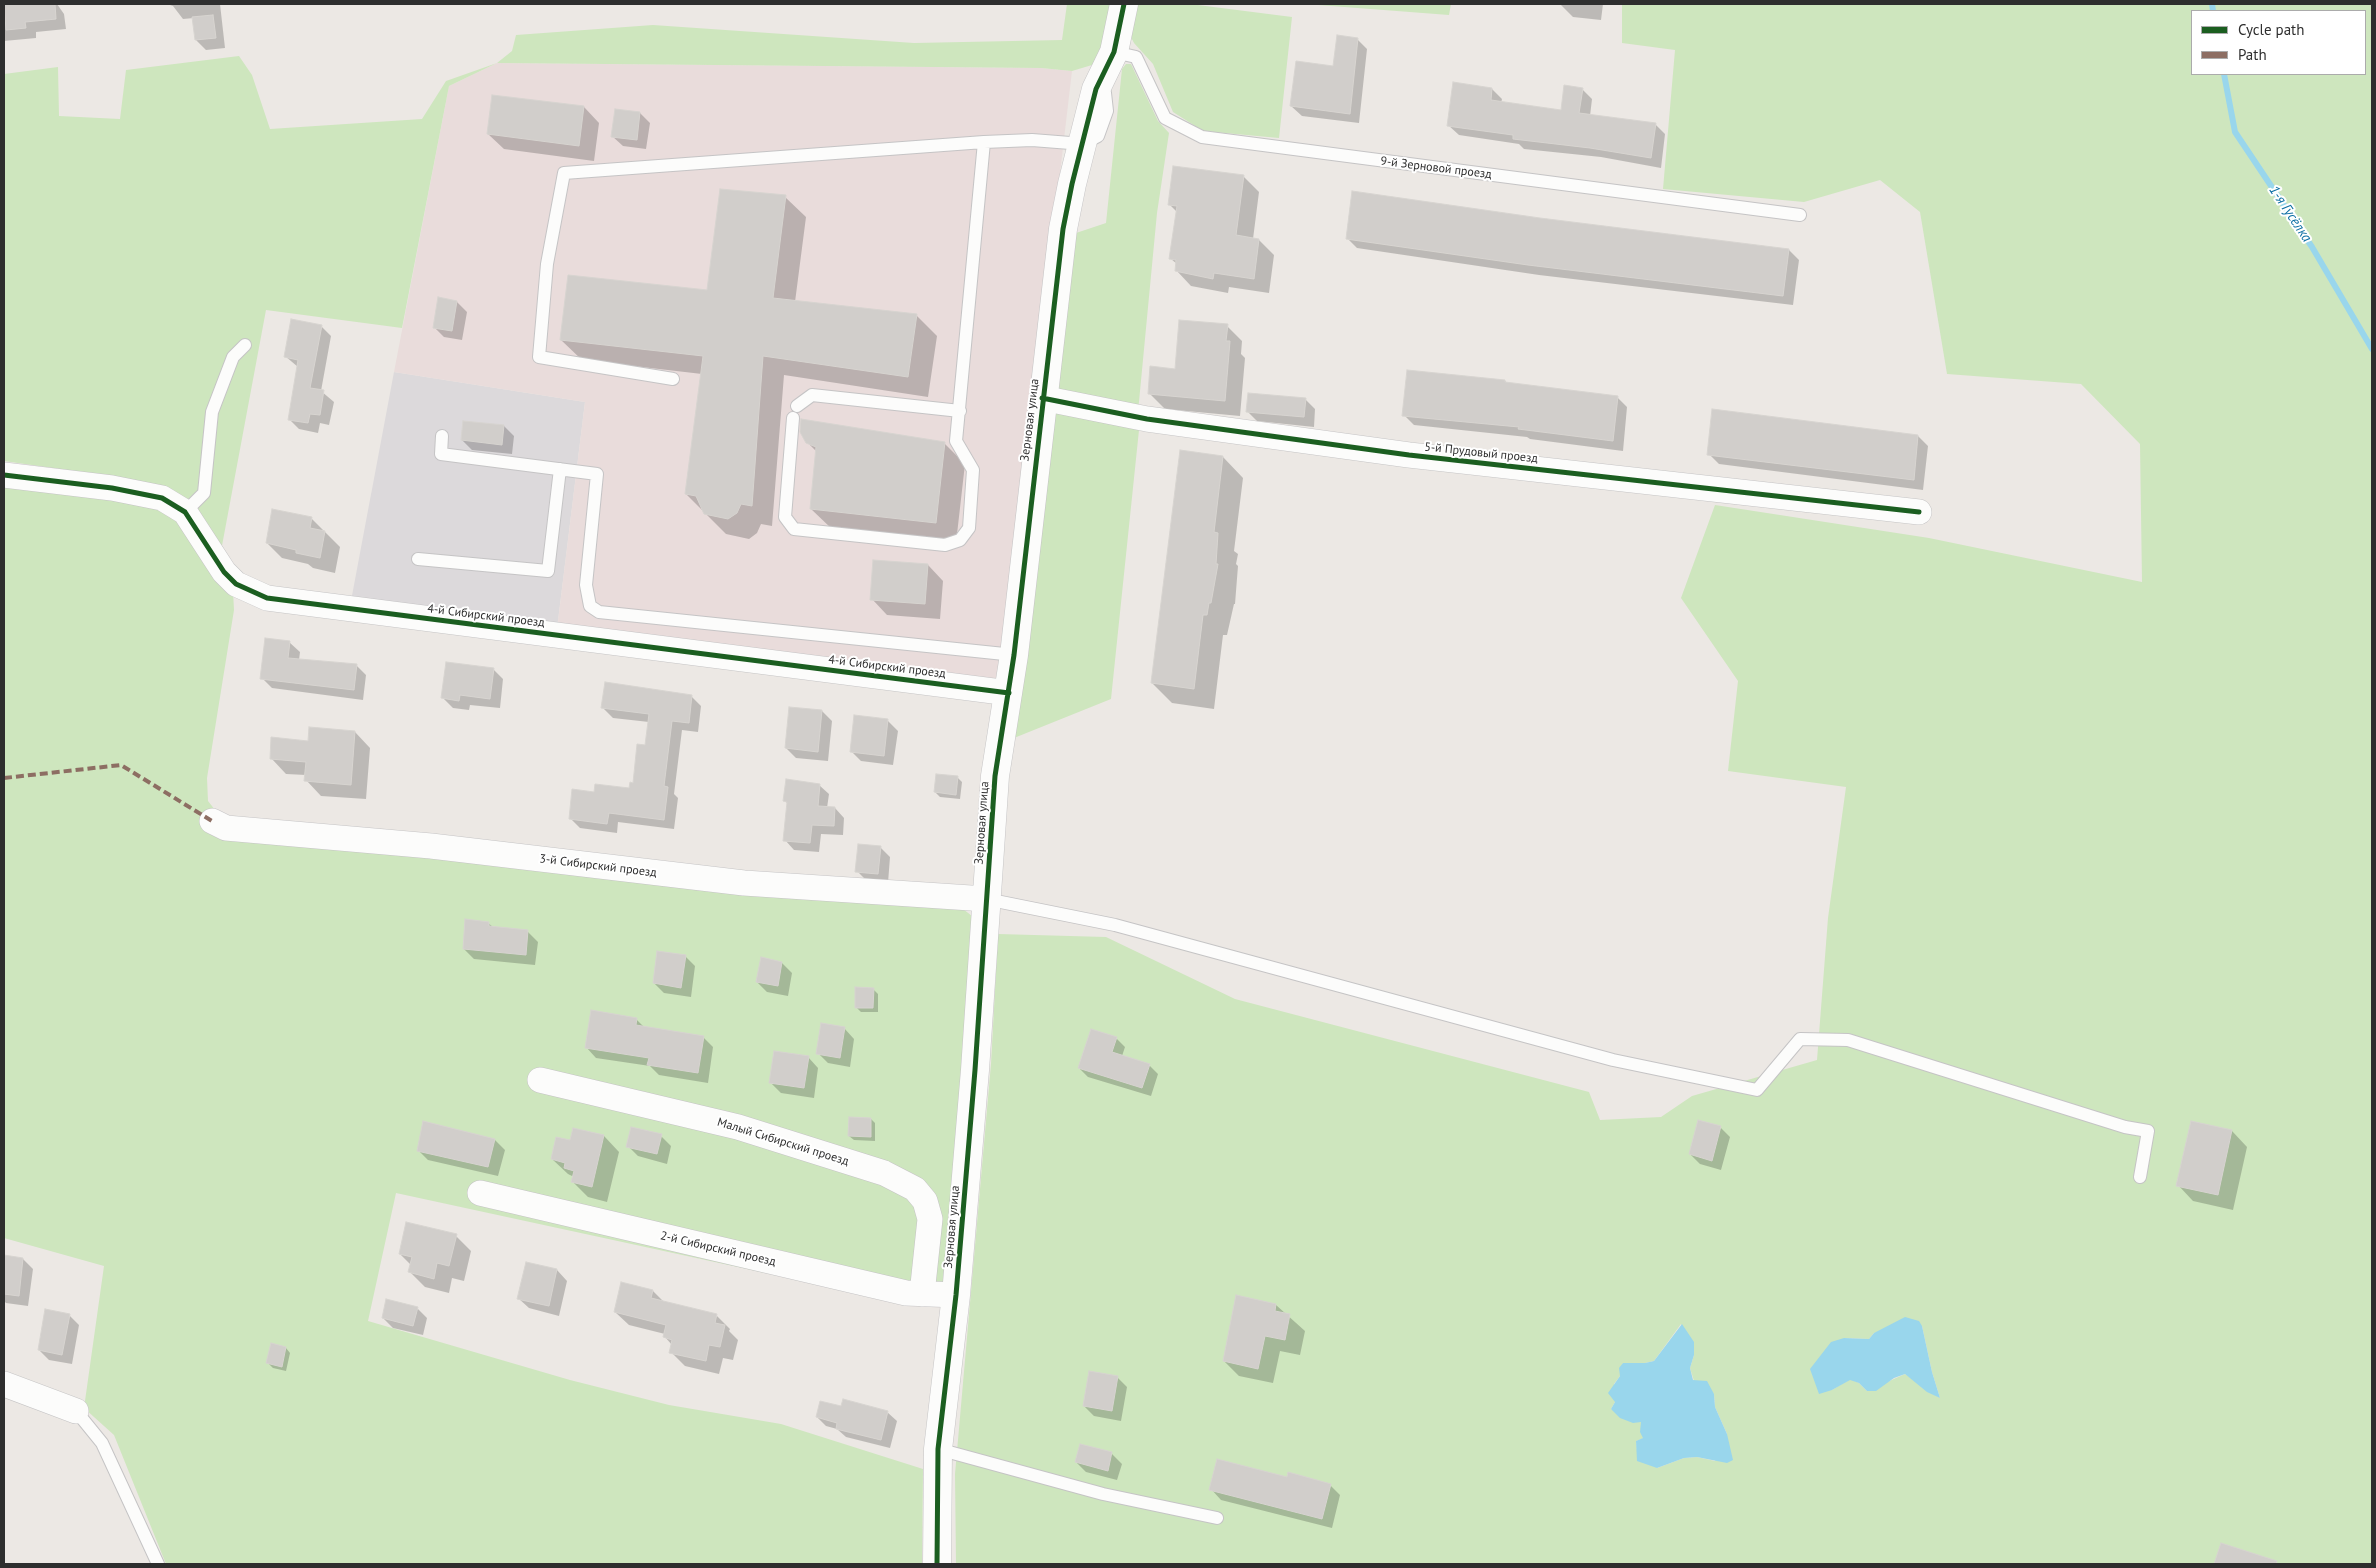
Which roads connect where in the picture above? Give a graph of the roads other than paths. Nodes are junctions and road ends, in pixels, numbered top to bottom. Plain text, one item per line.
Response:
1 (1124, 4) edge
2 (1114, 52) junction
3 (984, 142) junction
4 (1083, 144) junction
5 (1800, 216) dead end
6 (245, 345) dead end
7 (673, 379) dead end
8 (1042, 398) junction
9 (797, 406) dead end
10 (960, 411) junction
11 (793, 418) dead end
12 (442, 436) dead end
13 (560, 469) junction
14 (4, 476) edge
15 (185, 512) junction
16 (1919, 512) dead end
17 (418, 559) dead end
18 (1014, 655) junction
19 (1009, 693) junction
20 (212, 821) dead end
21 (986, 900) junction
22 (540, 1080) dead end
23 (2140, 1177) dead end
24 (480, 1192) dead end
25 (922, 1294) junction
26 (956, 1295) junction
27 (4, 1384) edge
28 (76, 1411) joint
29 (938, 1449) junction
30 (1216, 1518) dead end
31 (158, 1564) edge
32 (938, 1564) edge

1 - 2 street, Зерновая улица
2 - 4 street, Зерновая улица
2 - 5 lane, 9-й Зерновой проезд
3 - 4 lane
3 - 7 lane
3 - 10 lane
4 - 8 street, Зерновая улица
6 - 15 lane
8 - 16 street, 5-й Прудовый проезд
8 - 18 street, Зерновая улица
9 - 10 lane
10 - 11 lane
12 - 13 lane
13 - 17 lane
13 - 18 lane
14 - 15 street, 4-й Сибирский проезд
15 - 19 street, 4-й Сибирский проезд
18 - 19 street, Зерновая улица
19 - 21 street, Зерновая улица
20 - 21 street, 3-й Сибирский проезд
21 - 23 lane
21 - 26 street, Зерновая улица
22 - 25 street, Малый Сибирский проезд
24 - 25 street, 2-й Сибирский проезд
25 - 26 street, 2-й Сибирский проезд
26 - 29 street, Зерновая улица
27 - 28 street
28 - 31 lane
29 - 30 lane
29 - 32 street, Зерновая улица

